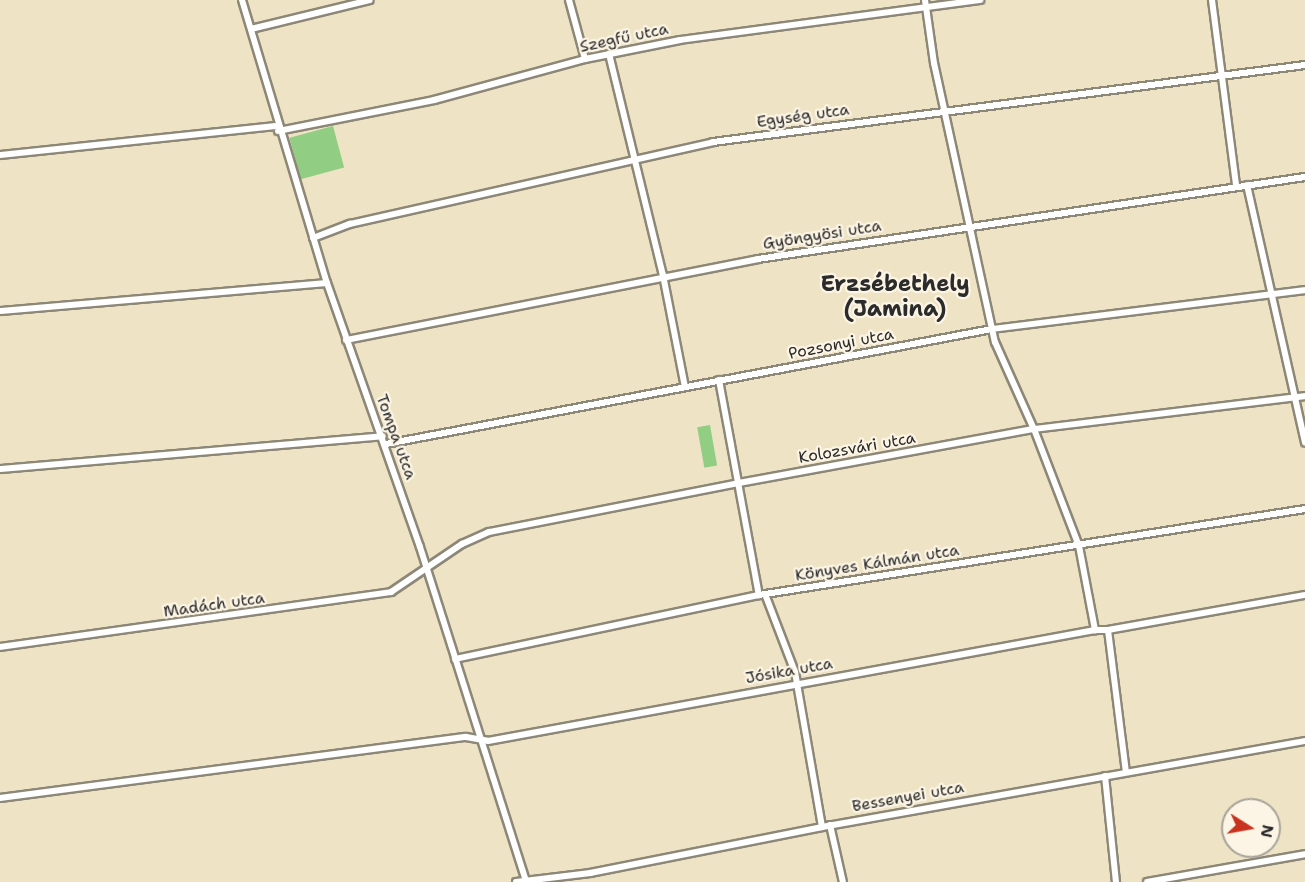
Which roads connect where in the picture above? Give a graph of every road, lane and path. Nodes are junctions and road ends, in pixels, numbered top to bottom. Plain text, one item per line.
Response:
1 (242, 0) edge
2 (370, 0) edge
3 (569, 0) edge
4 (980, 0) edge
5 (1212, 0) edge
6 (926, 4) edge
7 (251, 29) junction
8 (609, 54) junction
9 (585, 59) junction
10 (1305, 65) edge
11 (1222, 76) junction
12 (944, 111) junction
13 (278, 129) junction
14 (0, 155) edge
15 (632, 158) junction
16 (1305, 177) edge
17 (1247, 185) junction
18 (1236, 186) junction
19 (972, 226) junction
20 (313, 238) junction
21 (663, 275) junction
22 (327, 283) junction
23 (1305, 290) edge
24 (1272, 295) junction
25 (0, 311) edge
26 (992, 329) junction
27 (346, 340) junction
28 (719, 380) junction
29 (685, 387) junction
30 (1305, 396) edge
31 (1293, 398) junction
32 (1034, 429) junction
33 (383, 436) junction
34 (1305, 443) edge
35 (386, 444) junction
36 (0, 469) edge
37 (738, 483) junction
38 (1305, 509) edge
39 (1079, 546) junction
40 (426, 571) junction
41 (762, 594) junction
42 (1305, 595) edge
43 (1095, 630) junction
44 (1108, 630) junction
45 (0, 647) edge
46 (455, 659) junction
47 (797, 683) junction
48 (480, 739) junction
49 (1305, 741) edge
50 (1126, 772) junction
51 (1105, 776) junction
52 (0, 798) edge
53 (826, 826) junction
54 (1305, 854) edge
55 (525, 881) edge
56 (516, 882) edge
57 (843, 882) edge
58 (1116, 882) edge
59 (1147, 882) edge

1 - 7 street, Tompa utca
2 - 7 street
3 - 9 street
4 - 6 street, Szegfű utca
5 - 11 street
6 - 8 street, Szegfű utca
6 - 12 street
7 - 13 street, Tompa utca
8 - 9 street, Szegfű utca
8 - 15 street
9 - 13 street, Szegfű utca
10 - 11 street, Egység utca
11 - 12 street, Egység utca
11 - 18 street
12 - 15 street, Egység utca
12 - 19 street
13 - 14 street, Szegfű utca
13 - 20 street, Tompa utca
15 - 20 street, Egység utca
15 - 21 street
16 - 17 street, Gyöngyösi utca
17 - 18 street, Gyöngyösi utca
17 - 24 street
18 - 19 street, Gyöngyösi utca
19 - 21 street, Gyöngyösi utca
19 - 26 street
20 - 22 street, Tompa utca
21 - 27 street, Gyöngyösi utca
21 - 29 street
22 - 25 street
22 - 27 street, Tompa utca
23 - 24 street, Pozsonyi utca
24 - 26 street, Pozsonyi utca
24 - 31 street
26 - 28 street, Pozsonyi utca
26 - 32 street
27 - 33 street, Tompa utca
28 - 29 street, Pozsonyi utca
28 - 37 street
29 - 35 street, Pozsonyi utca
30 - 31 street, Kolozsvári utca
31 - 32 street, Kolozsvári utca
31 - 34 street
32 - 37 street, Kolozsvári utca
32 - 39 street
33 - 35 street, Tompa utca
33 - 36 street
35 - 40 street, Tompa utca
37 - 40 street, Kolozsvári utca
37 - 41 street
38 - 39 street, Könyves Kálmán utca
39 - 41 street, Könyves Kálmán utca
39 - 43 street
40 - 45 street, Madách utca
40 - 46 street, Tompa utca
41 - 46 street, Könyves Kálmán utca
41 - 47 street
42 - 44 street
43 - 44 street, Jósika utca
43 - 47 street, Jósika utca
44 - 50 street
46 - 48 street, Tompa utca
47 - 48 street, Jósika utca
47 - 53 street
48 - 52 street
48 - 55 street, Tompa utca
49 - 50 street, Bessenyei utca
50 - 51 street, Bessenyei utca
51 - 53 street, Bessenyei utca
51 - 58 street
53 - 55 street, Bessenyei utca
53 - 57 street
54 - 59 street
55 - 56 street, Bessenyei utca

